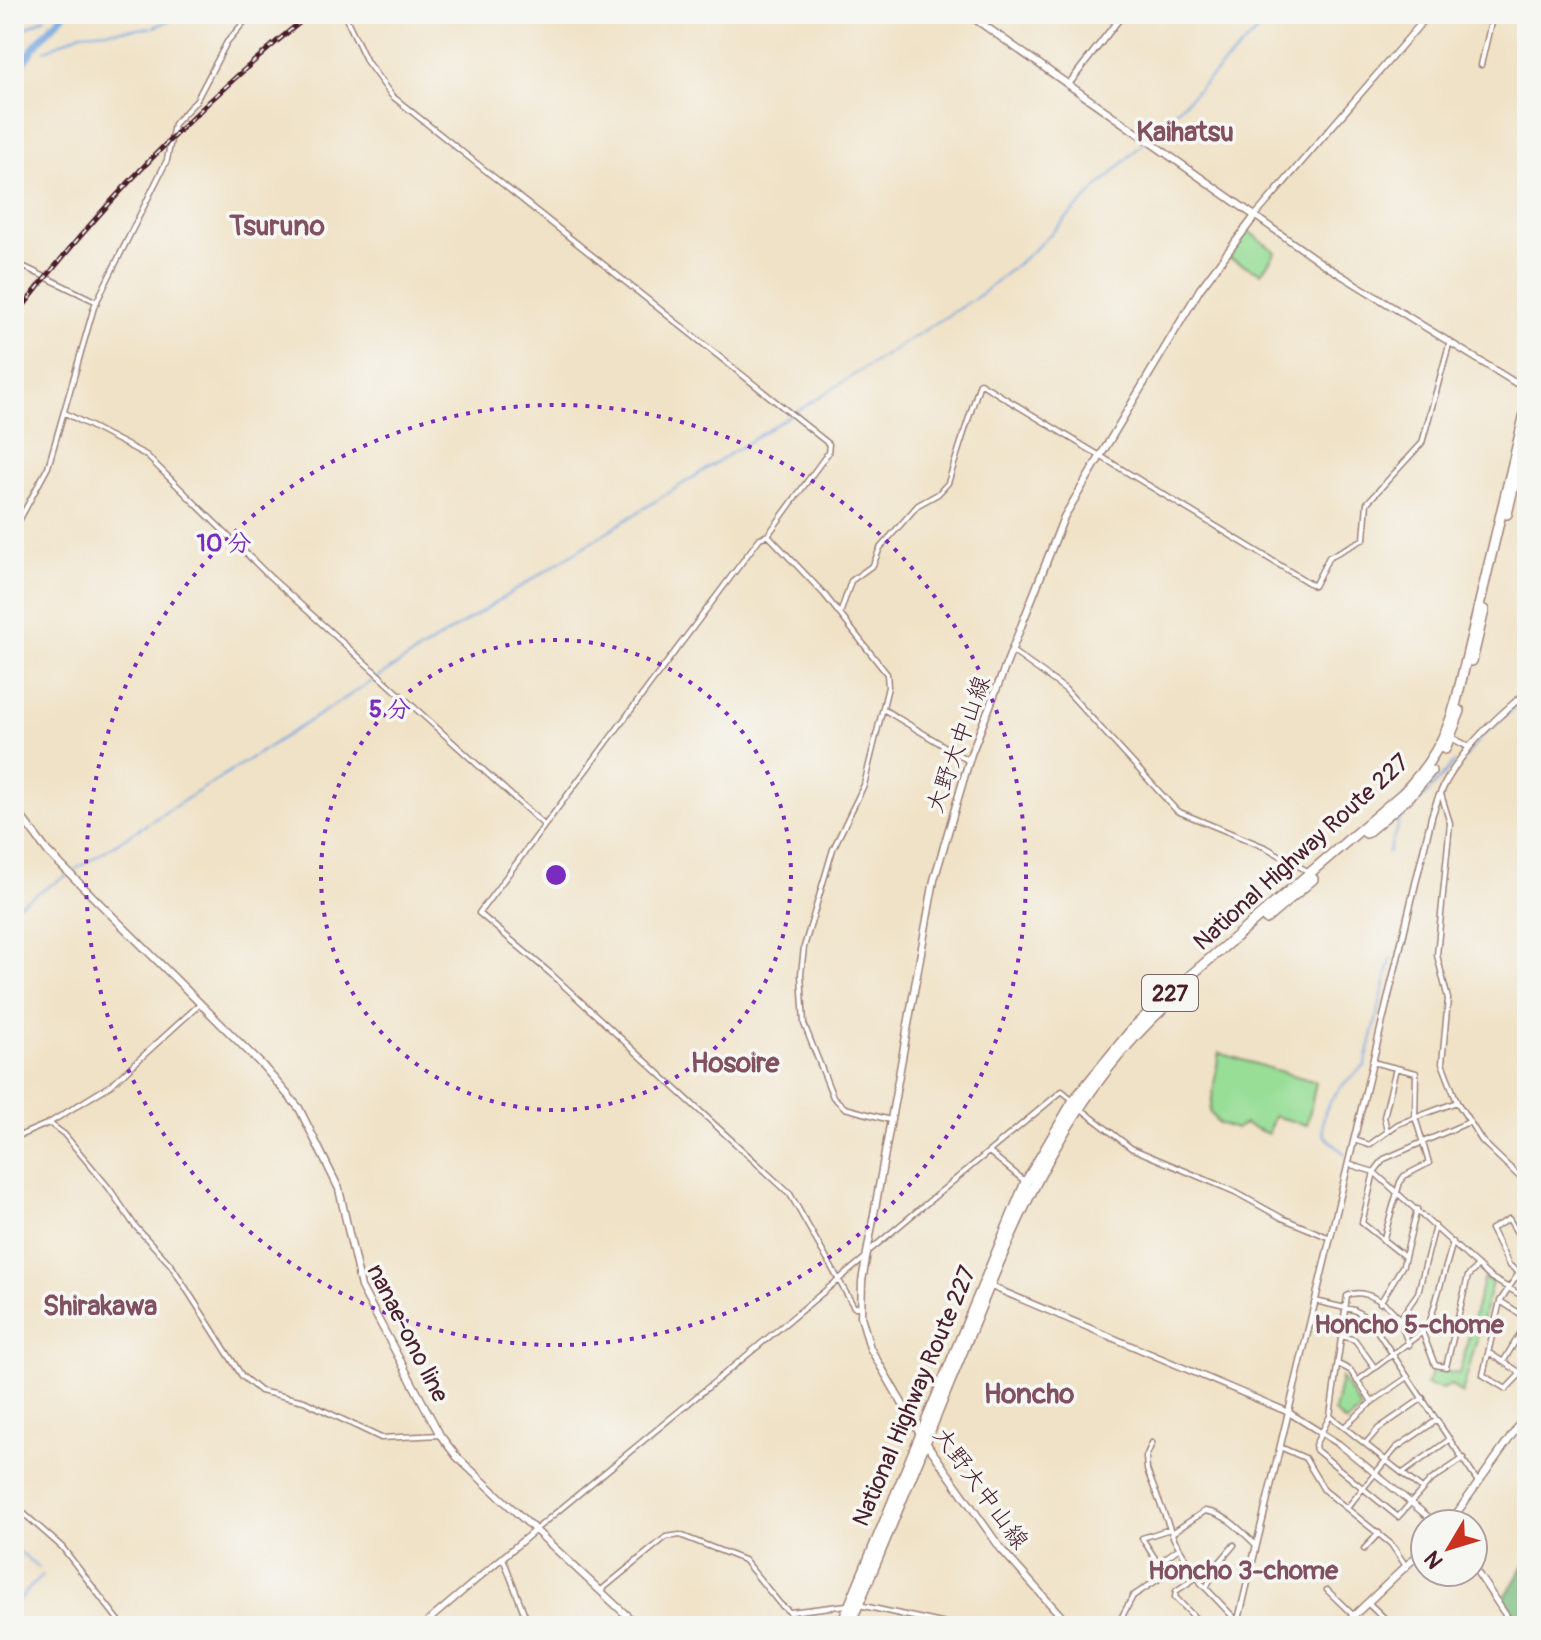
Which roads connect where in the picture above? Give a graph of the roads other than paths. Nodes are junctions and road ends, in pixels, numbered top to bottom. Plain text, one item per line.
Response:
1 (251, 14) edge
2 (344, 14) edge
3 (968, 14) edge
4 (1123, 14) edge
5 (1429, 14) edge
6 (1493, 14) edge
7 (1481, 65) dead end
8 (1068, 85) junction
9 (1255, 216) junction
10 (14, 262) edge
11 (97, 302) junction
12 (1450, 341) junction
13 (1527, 390) edge
14 (1527, 405) edge
15 (65, 413) junction
16 (1527, 431) edge
17 (1100, 455) junction
18 (1520, 460) edge
19 (14, 530) edge
20 (768, 535) junction
21 (840, 614) junction
22 (1012, 651) junction
23 (1527, 692) edge
24 (883, 709) junction
25 (1448, 736) junction
26 (1469, 747) junction
27 (969, 761) junction
28 (1440, 792) junction
29 (14, 807) edge
30 (544, 825) junction
31 (1313, 875) junction
32 (200, 1004) junction
33 (1372, 1062) junction
34 (1396, 1068) junction
35 (1457, 1102) junction
36 (1076, 1103) junction
37 (1415, 1117) junction
38 (890, 1120) junction
39 (1469, 1122) junction
40 (49, 1123) junction
41 (1387, 1131) junction
42 (14, 1138) edge
43 (1354, 1140) junction
44 (1423, 1140) junction
45 (989, 1152) junction
46 (1348, 1164) junction
47 (1374, 1172) junction
48 (1029, 1184) junction
49 (1527, 1184) edge
50 (1396, 1190) junction
51 (1417, 1209) junction
52 (1435, 1226) junction
53 (1330, 1238) junction
54 (1383, 1241) junction
55 (1453, 1242) junction
56 (1527, 1250) edge
57 (866, 1255) junction
58 (1405, 1257) junction
59 (1527, 1261) edge
60 (1478, 1266) junction
61 (1517, 1271) junction
62 (839, 1279) junction
63 (986, 1284) junction
64 (1508, 1287) junction
65 (1527, 1299) edge
66 (1315, 1301) junction
67 (1500, 1301) junction
68 (1380, 1303) junction
69 (860, 1307) junction
70 (1346, 1307) junction
71 (1399, 1320) junction
72 (1527, 1320) edge
73 (1423, 1334) junction
74 (1342, 1336) junction
75 (1409, 1345) junction
76 (1488, 1353) junction
77 (1393, 1356) junction
78 (1503, 1362) junction
79 (1338, 1364) junction
80 (1527, 1367) edge
81 (1375, 1368) junction
82 (1521, 1373) junction
83 (1408, 1377) junction
84 (1357, 1381) junction
85 (1423, 1398) junction
86 (1372, 1402) junction
87 (1288, 1412) junction
88 (1527, 1414) edge
89 (1330, 1416) junction
90 (1437, 1420) junction
91 (1344, 1427) junction
92 (1321, 1431) junction
93 (440, 1435) junction
94 (922, 1438) junction
95 (1451, 1439) junction
96 (1152, 1443) dead end
97 (1366, 1443) junction
98 (1280, 1447) junction
99 (1464, 1458) junction
100 (1386, 1460) junction
101 (1375, 1473) junction
102 (1403, 1473) junction
103 (1479, 1482) junction
104 (1363, 1488) junction
105 (1423, 1489) junction
106 (1412, 1502) junction
107 (14, 1505) edge
108 (1347, 1508) junction
109 (1419, 1508) edge
110 (1460, 1508) edge
111 (535, 1530) junction
112 (1171, 1531) junction
113 (1379, 1533) junction
114 (1234, 1545) dead end
115 (1257, 1546) junction
116 (1179, 1548) junction
117 (1364, 1549) dead end
118 (503, 1558) junction
119 (1186, 1561) junction
120 (1409, 1563) edge
121 (1406, 1566) junction
122 (1197, 1577) junction
123 (1206, 1588) junction
124 (1488, 1588) edge
125 (1327, 1590) dead end
126 (600, 1591) junction
127 (1368, 1603) junction
128 (854, 1604) junction
129 (790, 1612) junction
130 (1354, 1616) junction
131 (1238, 1625) edge
132 (123, 1626) edge
133 (422, 1626) edge
134 (529, 1626) edge
135 (638, 1626) edge
136 (806, 1626) edge
137 (841, 1626) edge
138 (849, 1626) edge
139 (955, 1626) edge
140 (1070, 1626) edge
141 (1117, 1626) edge
142 (1203, 1626) edge
143 (1343, 1626) edge
144 (1392, 1626) edge
145 (1513, 1626) edge

1 - 11 street
2 - 20 street
3 - 8 main road
4 - 8 street
5 - 9 street
6 - 7 street
8 - 9 main road
9 - 12 street
9 - 17 main road, 大野大中山線
10 - 11 street
11 - 15 street
12 - 13 street
12 - 17 street
14 - 18 highway, National Highway Route 227 / 227
15 - 19 street
15 - 30 street
16 - 18 highway, National Highway Route 227 / 227
17 - 21 street
17 - 22 main road, 大野大中山線
18 - 25 highway, National Highway Route 227 / 227
20 - 21 street
20 - 30 street
21 - 24 street
22 - 27 main road, 大野大中山線
22 - 31 street
23 - 26 street
24 - 27 street
24 - 38 street
25 - 26 street
25 - 31 highway, National Highway Route 227 / 227
26 - 28 street
27 - 38 main road, 大野大中山線
28 - 33 street
28 - 35 street
29 - 32 main road, nanae-ono line
30 - 62 street
31 - 36 highway, National Highway Route 227 / 227
32 - 40 street
32 - 93 main road, nanae-ono line
33 - 34 street
33 - 43 street
34 - 37 street
34 - 41 street
35 - 37 street
35 - 39 street
36 - 45 street
36 - 48 highway, National Highway Route 227 / 227
36 - 53 street
37 - 41 street
37 - 44 street
38 - 57 main road, 大野大中山線
39 - 44 street
39 - 49 street
40 - 42 street
40 - 93 street
41 - 43 street
43 - 46 street
44 - 47 street
44 - 50 street
45 - 48 street
45 - 57 street
46 - 47 street
46 - 53 street
47 - 50 street
47 - 54 street
48 - 63 highway, National Highway Route 227 / 227
50 - 51 street
50 - 54 street
51 - 52 street
51 - 58 street
52 - 55 street
52 - 71 street
53 - 66 street
54 - 58 street
55 - 60 street
55 - 73 street
56 - 61 street
57 - 62 street
57 - 69 main road, 大野大中山線
58 - 68 street
59 - 61 street
60 - 64 street
60 - 73 street
61 - 64 street
62 - 69 street
62 - 111 street
63 - 87 street
63 - 94 highway, National Highway Route 227 / 227
64 - 65 street
64 - 67 street
66 - 70 street
66 - 87 street
67 - 72 street
67 - 76 street
68 - 70 street
68 - 71 street
69 - 94 main road, 大野大中山線
70 - 74 street
70 - 77 street
71 - 75 street
72 - 78 street
73 - 75 street
74 - 79 street
74 - 81 street
75 - 77 street
76 - 78 street
76 - 82 street
77 - 81 street
77 - 83 street
78 - 82 street
79 - 84 street
79 - 89 street
80 - 82 street
81 - 84 street
83 - 85 street
83 - 86 street
84 - 86 street
85 - 90 street
85 - 97 street
86 - 91 street
87 - 92 street
87 - 98 street
88 - 103 main road
89 - 91 street
89 - 92 street
90 - 95 street
90 - 100 street
91 - 97 street
92 - 101 street
92 - 104 street
93 - 111 main road, nanae-ono line
94 - 128 highway, National Highway Route 227 / 227
94 - 140 main road, 大野大中山線
95 - 99 street
95 - 102 street
96 - 112 street
97 - 100 street
98 - 108 street
98 - 115 street
99 - 103 street
99 - 105 street
100 - 101 street
100 - 102 street
101 - 104 street
101 - 106 street
102 - 105 street
103 - 110 main road
104 - 106 street
104 - 108 street
105 - 106 street
106 - 109 street
107 - 132 street
108 - 113 street
111 - 118 street
111 - 126 main road, nanae-ono line
112 - 115 street
112 - 116 street
112 - 116 street
113 - 117 street
113 - 121 street
114 - 123 street
115 - 131 street
116 - 119 street
118 - 133 street
118 - 134 street
119 - 122 street
119 - 141 street
120 - 121 main road
121 - 127 main road
122 - 123 street
122 - 142 street
123 - 131 street
124 - 145 street
125 - 130 street
126 - 129 street
126 - 135 main road, nanae-ono line
127 - 130 main road
127 - 144 street
128 - 129 street
128 - 137 highway, National Highway Route 227 / 227
128 - 138 highway, National Highway Route 227 / 227
128 - 139 street
129 - 136 street
130 - 143 main road

